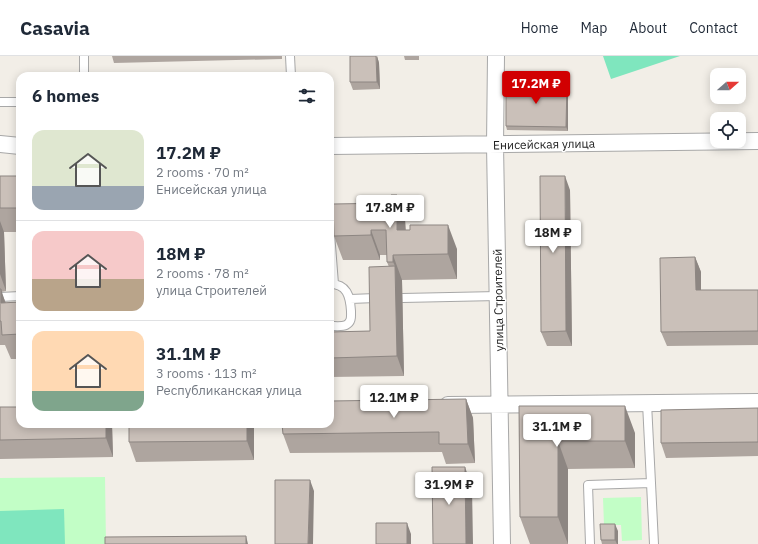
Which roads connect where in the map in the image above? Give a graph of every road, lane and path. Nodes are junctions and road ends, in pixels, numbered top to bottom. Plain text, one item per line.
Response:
1 (84, 56) edge
2 (290, 56) edge
3 (496, 56) edge
4 (84, 72) edge
5 (291, 72) edge
6 (0, 102) edge
7 (16, 102) edge
8 (758, 141) edge
9 (0, 144) edge
10 (495, 145) junction
11 (16, 146) edge
12 (334, 146) edge
13 (334, 285) edge
14 (16, 296) edge
15 (498, 296) junction
16 (0, 297) edge
17 (376, 298) edge
18 (402, 298) dead end
19 (350, 299) junction
20 (334, 326) edge
21 (758, 402) edge
22 (647, 403) junction
23 (500, 404) junction
24 (430, 406) edge
25 (651, 483) junction
26 (502, 544) edge
27 (590, 544) edge
28 (654, 544) edge

1 - 4 lane
2 - 5 lane
3 - 10 street, улица Строителей
6 - 7 lane
8 - 10 street, Енисейская улица
9 - 11 street
10 - 12 street, Енисейская улица
10 - 15 street, улица Строителей
13 - 19 lane
14 - 16 lane
15 - 18 lane
15 - 23 street, улица Строителей
17 - 19 lane
19 - 20 lane
21 - 22 street
22 - 23 street
22 - 25 lane
23 - 24 street
23 - 26 street, улица Строителей
25 - 27 lane
25 - 28 lane

